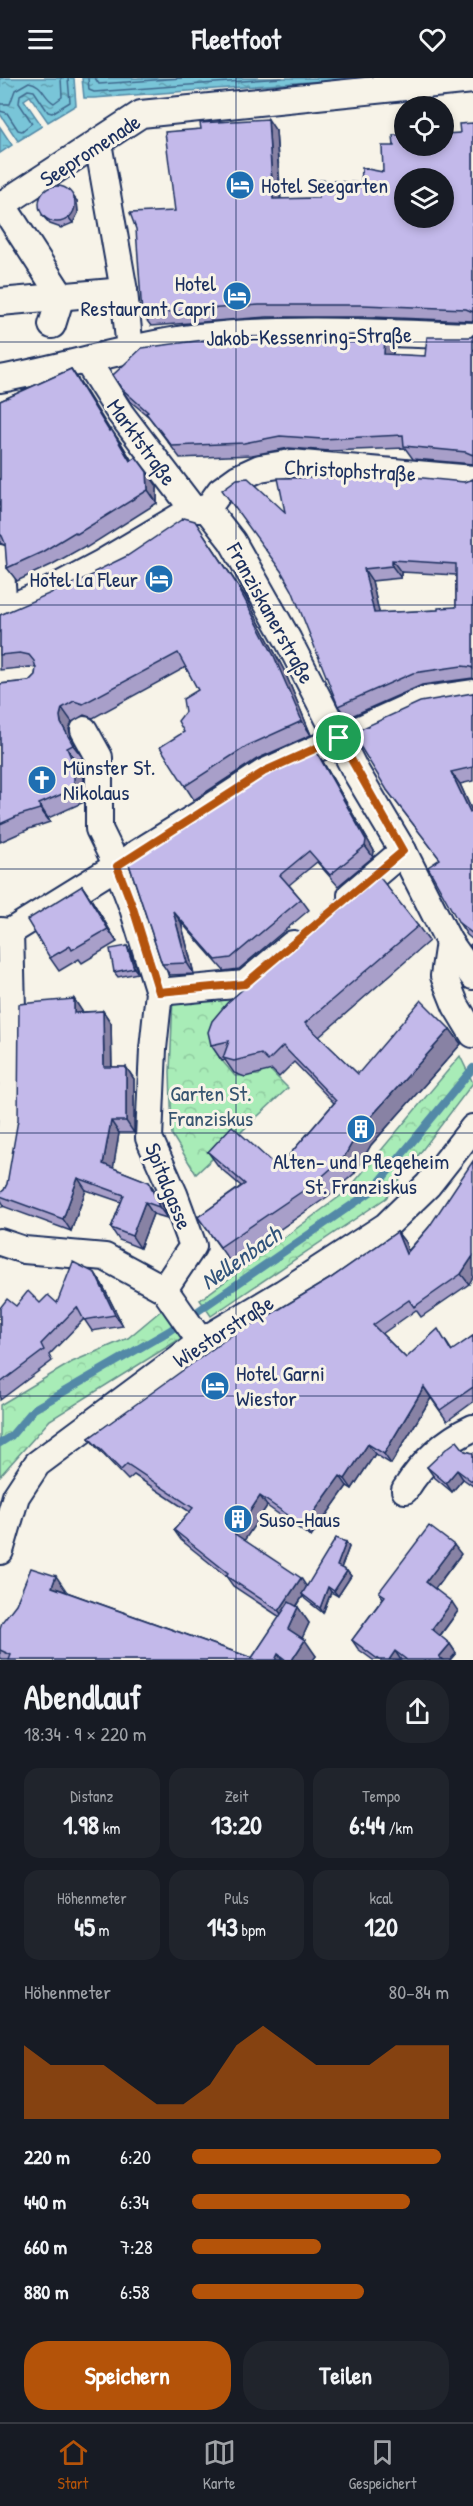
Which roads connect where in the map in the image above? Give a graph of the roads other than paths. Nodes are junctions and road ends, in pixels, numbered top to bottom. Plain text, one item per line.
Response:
1 (473, 80) edge
2 (98, 143) junction
3 (1, 207) edge
4 (124, 291) junction
5 (61, 296) junction
6 (0, 302) edge
7 (52, 325) dead end
8 (473, 336) edge
9 (121, 351) junction
10 (87, 361) junction
11 (0, 379) edge
12 (473, 479) edge
13 (200, 509) junction
14 (0, 558) edge
15 (2, 611) edge
16 (473, 693) edge
17 (84, 730) dead end
18 (339, 738) junction
19 (403, 851) junction
20 (117, 866) junction
21 (333, 910) edge
22 (5, 931) edge
23 (307, 932) edge
24 (449, 942) junction
25 (473, 976) edge
26 (159, 992) junction
27 (473, 1033) edge
28 (473, 1128) edge
29 (0, 1193) edge
30 (0, 1242) edge
31 (171, 1298) junction
32 (197, 1336) junction
33 (473, 1428) edge
34 (405, 1490) dead end
35 (0, 1551) edge

1 - 2 street, Seepromenade
2 - 3 street, Seepromenade
2 - 4 street
3 - 5 street
4 - 5 street
4 - 9 street
5 - 6 street
5 - 7 street
8 - 9 street, Jakob-Kessenring-Straße
9 - 10 street, Jakob-Kessenring-Straße
10 - 11 street, Jakob-Kessenring-Straße
10 - 13 street, Marktstraße
12 - 13 street, Christophstraße
13 - 15 street, Christophstraße
13 - 18 street, Franziskanerstraße
14 - 15 street
16 - 18 street
17 - 20 street, Spitalgasse
18 - 19 street, Franziskanerstraße
18 - 20 street
19 - 21 street
19 - 24 street, Franziskanerstraße
20 - 22 street
20 - 26 street, Spitalgasse
22 - 29 street
23 - 26 street
24 - 25 street, Franziskanerstraße
24 - 27 street
26 - 31 street, Spitalgasse
28 - 32 street, Wiestorstraße
30 - 31 street
31 - 32 street
32 - 35 street, Wiestorstraße
33 - 34 street

